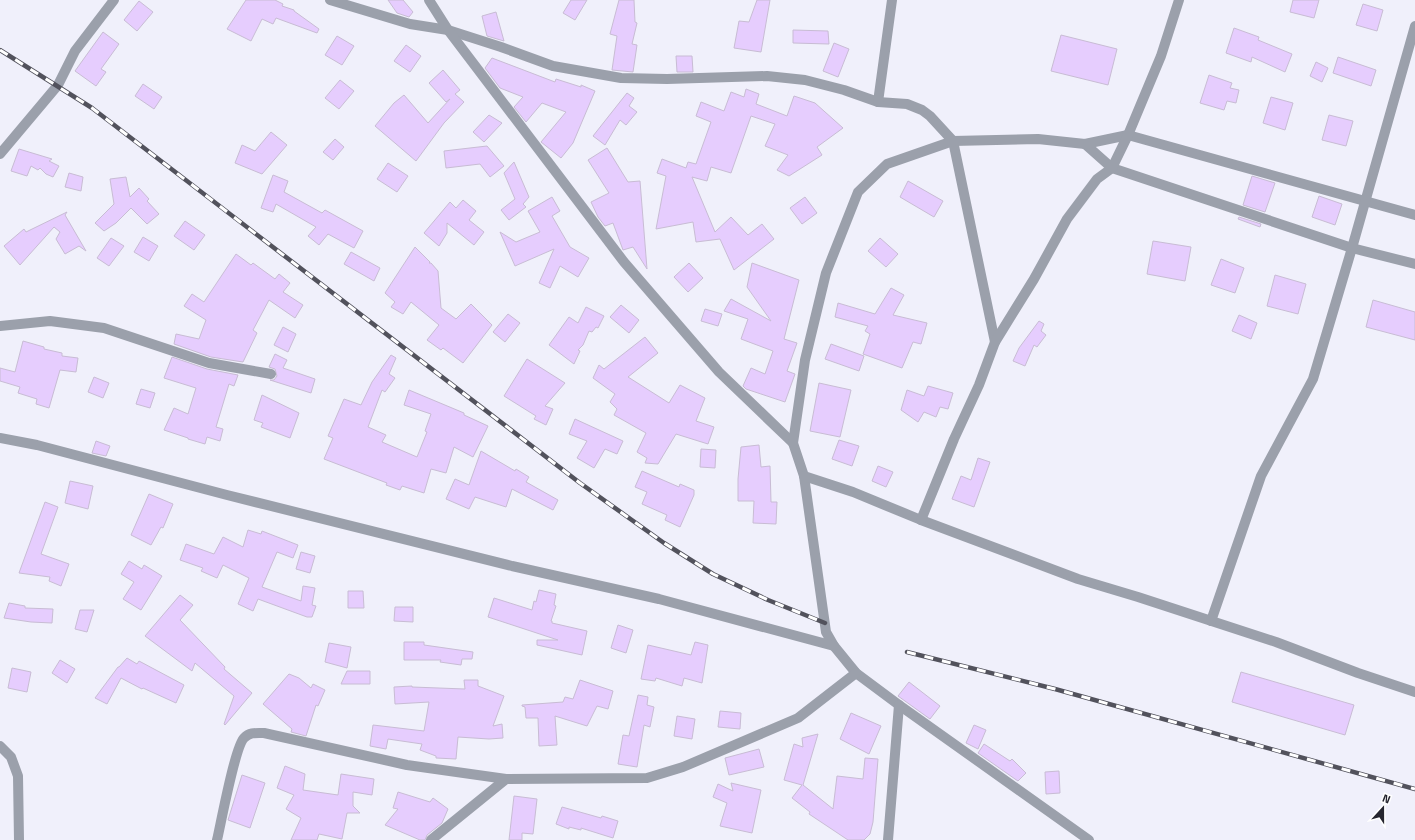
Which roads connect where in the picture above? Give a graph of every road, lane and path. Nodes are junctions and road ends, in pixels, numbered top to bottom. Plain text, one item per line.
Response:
1 (114, 0) edge
2 (330, 0) edge
3 (429, 0) edge
4 (892, 0) edge
5 (1178, 0) edge
6 (1415, 26) edge
7 (448, 30) junction
8 (878, 102) junction
9 (1128, 135) junction
10 (953, 141) junction
11 (1086, 144) junction
12 (0, 154) edge
13 (1112, 168) junction
14 (1366, 201) junction
15 (1415, 215) edge
16 (1352, 248) junction
17 (1415, 264) edge
18 (0, 326) edge
19 (995, 342) junction
20 (271, 374) dead end
21 (0, 438) edge
22 (793, 443) junction
23 (804, 476) junction
24 (921, 520) junction
25 (1211, 621) junction
26 (834, 646) junction
27 (856, 672) junction
28 (1415, 692) edge
29 (899, 705) junction
30 (0, 746) edge
31 (506, 779) junction
32 (19, 840) edge
33 (216, 840) edge
34 (432, 840) edge
35 (888, 840) edge
36 (1089, 840) edge

1 - 12 street
2 - 7 street
3 - 7 street
4 - 8 street
5 - 9 street
6 - 14 street
7 - 8 street
7 - 22 street
8 - 10 street
9 - 11 street
9 - 13 street
9 - 14 street
10 - 11 street
10 - 19 street
10 - 22 street
11 - 13 street
13 - 16 street
13 - 19 street
14 - 15 street
14 - 16 street
16 - 17 street
16 - 25 street
18 - 20 street
19 - 24 street
21 - 26 street
22 - 23 street
23 - 24 street
23 - 26 street
24 - 25 street
25 - 28 street
26 - 27 street
27 - 29 street
27 - 31 street
29 - 35 street
29 - 36 street
30 - 32 street
31 - 33 street
31 - 34 street

